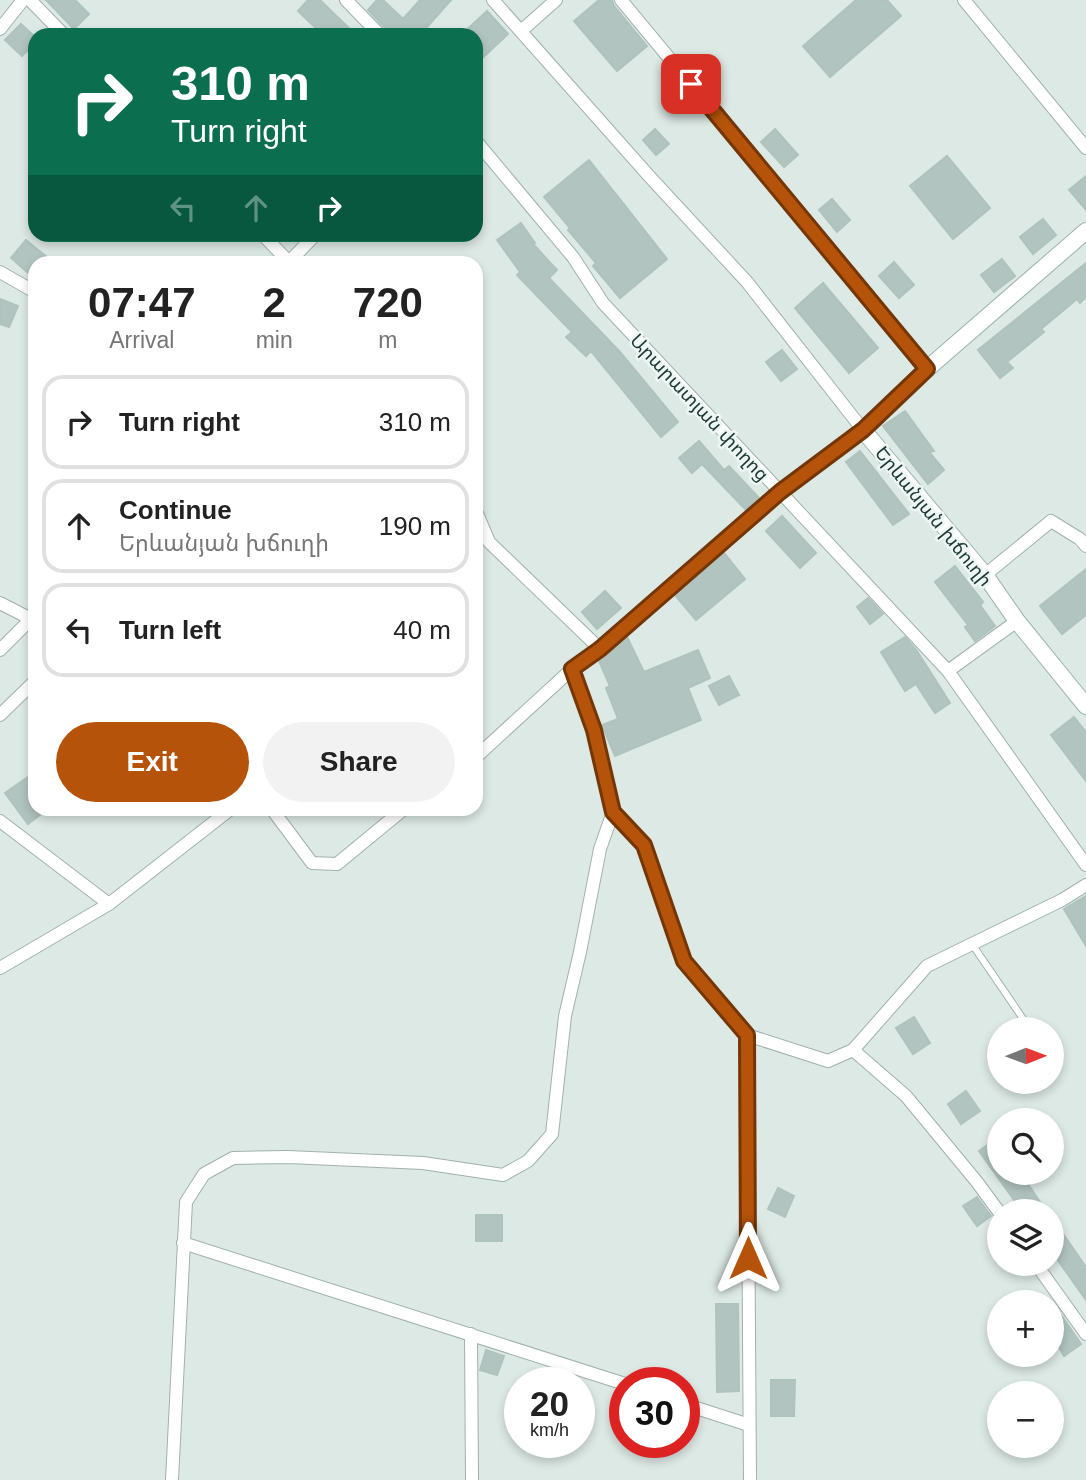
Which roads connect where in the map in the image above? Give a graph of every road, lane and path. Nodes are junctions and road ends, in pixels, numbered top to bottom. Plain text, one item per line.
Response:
1 (23, 0) edge
2 (30, 0) edge
3 (346, 0) edge
4 (493, 0) edge
5 (556, 0) edge
6 (621, 0) edge
7 (964, 0) edge
8 (57, 28) edge
9 (373, 28) edge
10 (0, 29) edge
11 (522, 31) junction
12 (1086, 148) edge
13 (483, 149) edge
14 (1086, 231) edge
15 (270, 242) edge
16 (308, 242) edge
17 (283, 256) edge
18 (295, 256) edge
19 (0, 272) edge
20 (28, 288) edge
21 (927, 369) junction
22 (863, 430) junction
23 (780, 492) junction
24 (483, 528) edge
25 (1086, 547) edge
26 (985, 575) junction
27 (0, 603) edge
28 (28, 615) edge
29 (1017, 621) junction
30 (28, 622) edge
31 (600, 649) junction
32 (0, 650) edge
33 (572, 669) junction
34 (948, 671) junction
35 (28, 688) edge
36 (1086, 706) edge
37 (0, 715) edge
38 (483, 751) edge
39 (613, 812) junction
40 (222, 816) edge
41 (277, 816) edge
42 (395, 816) edge
43 (0, 821) edge
44 (1086, 865) edge
45 (1086, 885) edge
46 (109, 904) junction
47 (972, 944) junction
48 (0, 968) edge
49 (1022, 1017) edge
50 (747, 1035) junction
51 (853, 1050) junction
52 (989, 1199) edge
53 (183, 1243) junction
54 (1045, 1276) edge
55 (471, 1334) junction
56 (1086, 1334) edge
57 (609, 1379) edge
58 (700, 1409) edge
59 (749, 1425) junction
60 (172, 1480) edge
61 (472, 1480) edge
62 (750, 1480) edge

1 - 10 street
2 - 8 street
3 - 9 street
4 - 11 street
5 - 11 street
6 - 21 street
7 - 12 street
11 - 22 street
13 - 23 street, Արարատյան փողոց
14 - 21 main road, Երևանյան խճուղի
15 - 17 street
16 - 18 street
19 - 20 street
21 - 22 main road, Երևանյան խճուղի
22 - 23 street
22 - 26 main road, Երևանյան խճուղի
23 - 31 street
23 - 34 street, Արարատյան փողոց
24 - 31 street
25 - 26 street
26 - 29 main road, Երևանյան խճուղի
27 - 28 street
29 - 34 street
29 - 36 main road, Երևանյան խճուղի
30 - 32 street
31 - 33 street
33 - 38 street
33 - 39 street
34 - 44 street, Արարատյան փողոց
35 - 37 street
39 - 50 street
39 - 53 street
40 - 46 street
41 - 42 street
43 - 46 street
45 - 47 street
46 - 48 street
47 - 49 lane
47 - 51 street
50 - 51 street
50 - 59 street
51 - 52 street
53 - 55 street
53 - 60 street
54 - 56 street
55 - 57 street
55 - 61 street
58 - 59 street
59 - 62 street

